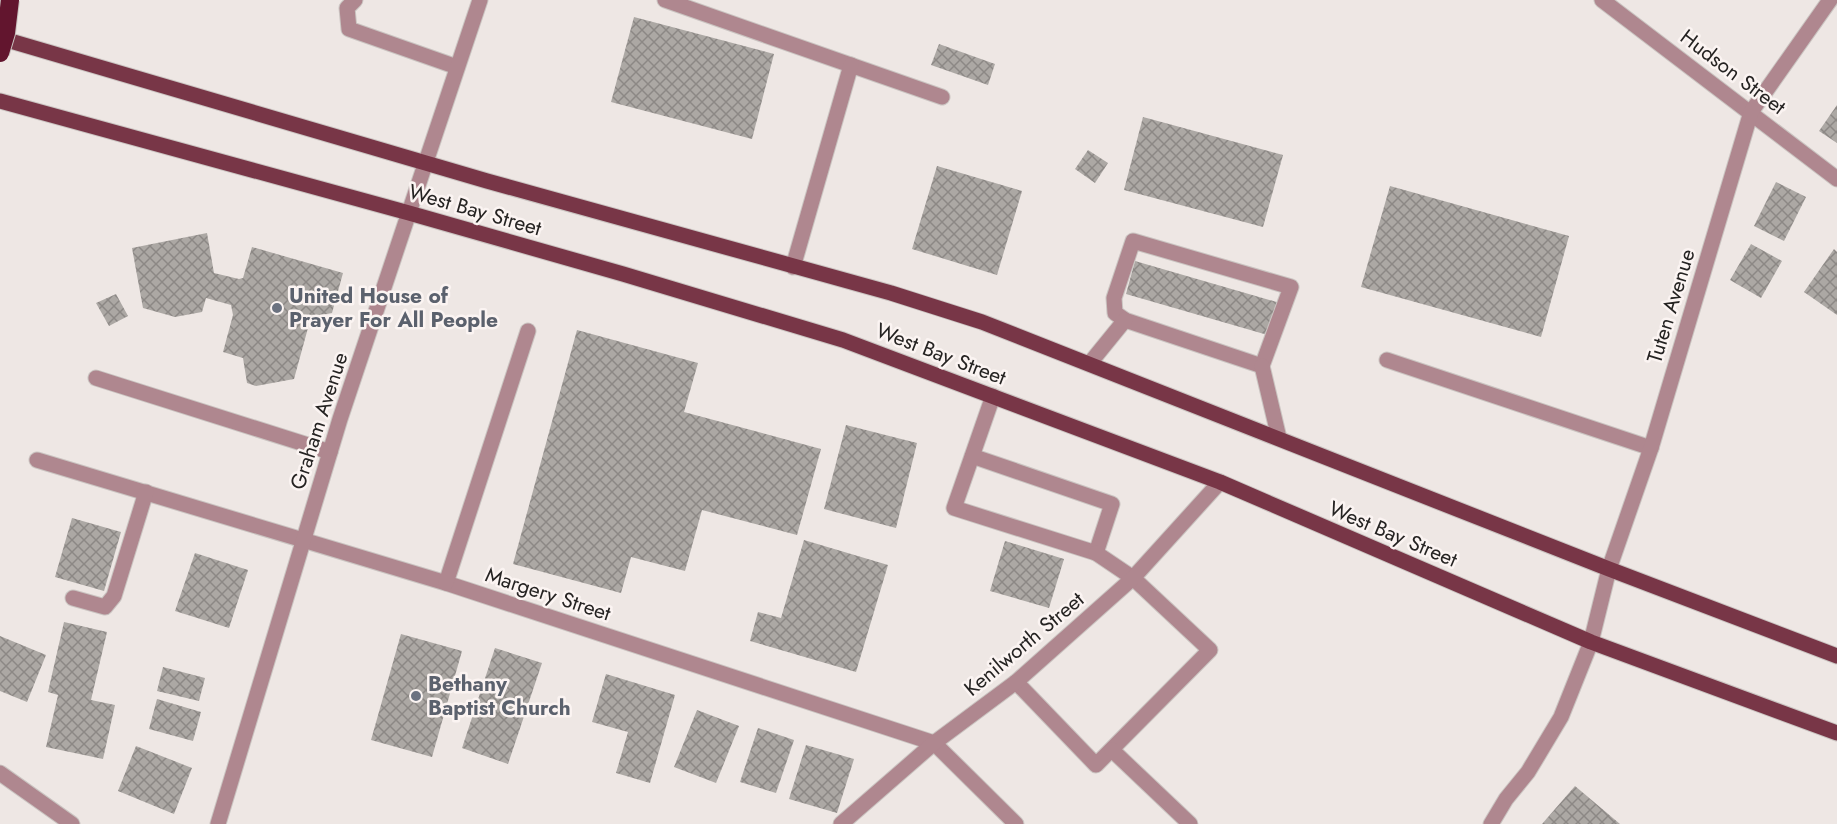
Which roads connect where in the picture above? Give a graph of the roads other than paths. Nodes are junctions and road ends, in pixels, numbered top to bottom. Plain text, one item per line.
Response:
1 (10, 0) edge
2 (356, 0) edge
3 (480, 0) edge
4 (665, 0) edge
5 (1602, 0) edge
6 (1830, 0) edge
7 (0, 38) edge
8 (0, 53) edge
9 (851, 65) junction
10 (457, 67) junction
11 (942, 97) dead end
12 (0, 101) edge
13 (1751, 112) junction
14 (425, 161) junction
15 (1837, 179) edge
16 (409, 213) junction
17 (793, 267) junction
18 (1125, 320) junction
19 (528, 331) dead end
20 (1387, 360) dead end
21 (1090, 363) junction
22 (1262, 366) junction
23 (96, 378) dead end
24 (993, 396) junction
25 (1279, 438) junction
26 (1651, 448) junction
27 (330, 452) junction
28 (972, 456) junction
29 (37, 460) dead end
30 (1220, 482) junction
31 (146, 492) junction
32 (304, 538) junction
33 (1096, 553) junction
34 (1609, 569) junction
35 (1133, 578) junction
36 (446, 583) junction
37 (73, 598) dead end
38 (1590, 642) junction
39 (1837, 656) edge
40 (1016, 682) junction
41 (1837, 733) edge
42 (934, 744) junction
43 (1112, 750) junction
44 (0, 773) edge
45 (72, 824) edge
46 (218, 824) edge
47 (841, 824) edge
48 (1016, 824) edge
49 (1190, 824) edge
50 (1491, 824) edge

1 - 8 highway, bridge
2 - 10 street
3 - 10 street, Graham Avenue
4 - 9 street
5 - 13 street, Hudson Street
6 - 13 street, Tuten Avenue
7 - 14 main road, West Bay Street
9 - 11 street
9 - 17 street
10 - 14 street, Graham Avenue
12 - 16 main road, West Bay Street
13 - 15 street, Hudson Street
13 - 26 street, Tuten Avenue
14 - 16 street, Graham Avenue
14 - 17 main road, West Bay Street
16 - 24 main road, West Bay Street
16 - 27 street, Graham Avenue
17 - 21 main road, West Bay Street
18 - 21 street
18 - 22 street
18 - 22 street
19 - 36 street
20 - 26 street
21 - 25 main road, West Bay Street
22 - 25 street
23 - 27 street
24 - 28 street
24 - 30 main road, West Bay Street
25 - 34 main road, West Bay Street
26 - 34 street, Tuten Avenue
27 - 32 street, Graham Avenue
28 - 33 street
28 - 33 street
29 - 31 street, Margery Street
30 - 35 street, Kenilworth Street
30 - 38 main road, West Bay Street
31 - 32 street, Margery Street
31 - 37 street
32 - 36 street, Margery Street
32 - 46 street, Graham Avenue
33 - 35 street
34 - 38 street, Tuten Avenue
34 - 39 main road, West Bay Street
35 - 40 street, Kenilworth Street
35 - 43 street
36 - 42 street, Margery Street
38 - 41 main road, West Bay Street
38 - 50 street, Tuten Avenue
40 - 42 street, Kenilworth Street
40 - 43 street
42 - 47 street, Kenilworth Street
42 - 48 street, Margery Street
43 - 49 street
44 - 45 street

